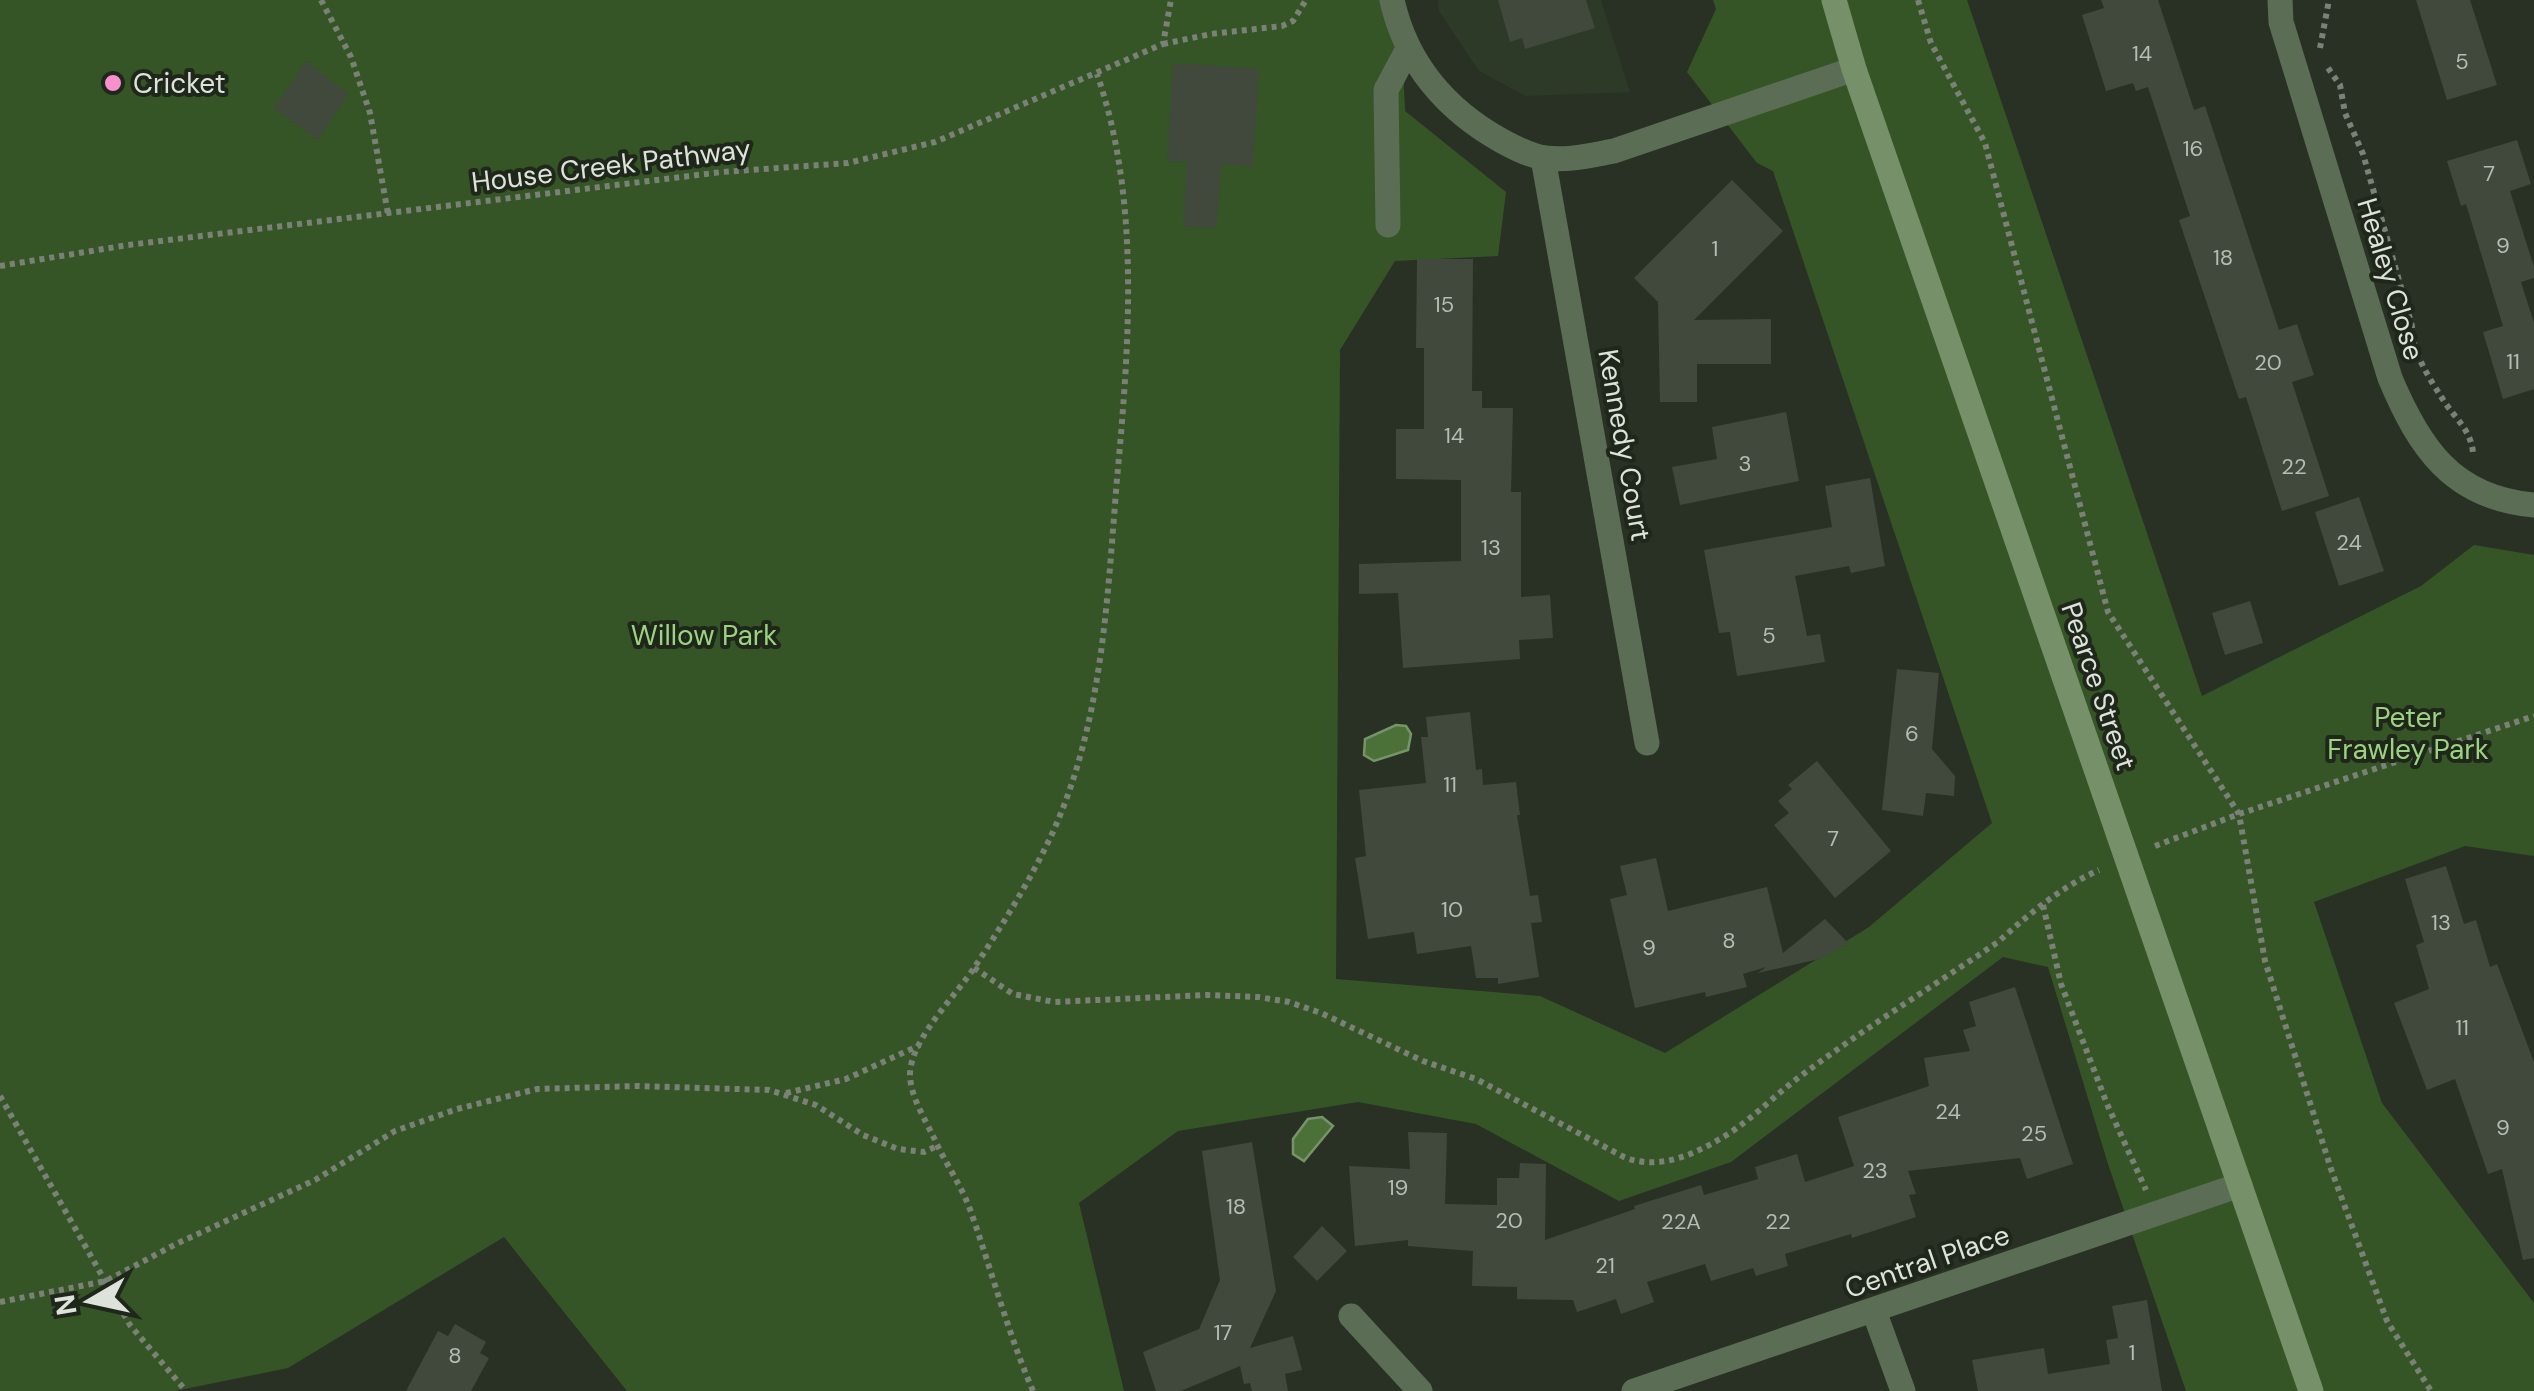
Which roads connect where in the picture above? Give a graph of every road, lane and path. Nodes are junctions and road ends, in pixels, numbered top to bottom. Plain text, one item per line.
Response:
1 (322, 0) edge
2 (1171, 0) edge
3 (1306, 0) edge
4 (1392, 0) edge
5 (1834, 0) edge
6 (1918, 0) edge
7 (2280, 0) edge
8 (2329, 0) edge
9 (1163, 44) junction
10 (1408, 48) junction
11 (2320, 53) dead end
12 (2324, 63) dead end
13 (1854, 69) junction
14 (1096, 74) junction
15 (1543, 158) junction
16 (388, 214) junction
17 (1388, 225) dead end
18 (0, 266) edge
19 (2466, 482) junction
20 (2534, 505) edge
21 (2534, 716) edge
22 (1647, 743) dead end
23 (2239, 814) junction
24 (2156, 846) dead end
25 (2100, 870) dead end
26 (2043, 905) junction
27 (974, 968) junction
28 (920, 1045) junction
29 (785, 1093) junction
30 (0, 1096) edge
31 (938, 1146) junction
32 (2240, 1185) junction
33 (2156, 1214) junction
34 (106, 1281) junction
35 (0, 1302) edge
36 (1874, 1311) junction
37 (1351, 1316) dead end
38 (186, 1391) edge
39 (1033, 1391) edge
40 (1420, 1391) edge
41 (1634, 1391) edge
42 (1903, 1391) edge
43 (2311, 1391) edge
44 (2431, 1391) edge

1 - 16 path
2 - 9 path
3 - 9 path, House Creek Pathway
4 - 10 street
5 - 13 main road, Pearce Street
6 - 23 path
7 - 19 street, Healey Close
8 - 11 path
9 - 14 path, House Creek Pathway
10 - 15 street
10 - 17 street
12 - 19 path
13 - 15 street
13 - 32 main road, Pearce Street
14 - 16 path, House Creek Pathway
14 - 27 path
15 - 22 street, Kennedy Court
16 - 18 path, House Creek Pathway
19 - 20 street, Healey Close
21 - 23 path
23 - 24 path
23 - 44 path
25 - 26 path
26 - 27 path
26 - 33 path
27 - 28 path
28 - 29 path
28 - 31 path
29 - 31 path
29 - 34 path
30 - 34 path
31 - 39 path
32 - 33 street, Central Place
32 - 43 main road, Pearce Street
33 - 36 street, Central Place
34 - 35 path
34 - 38 path
36 - 41 street, Central Place
36 - 42 street
37 - 40 street

